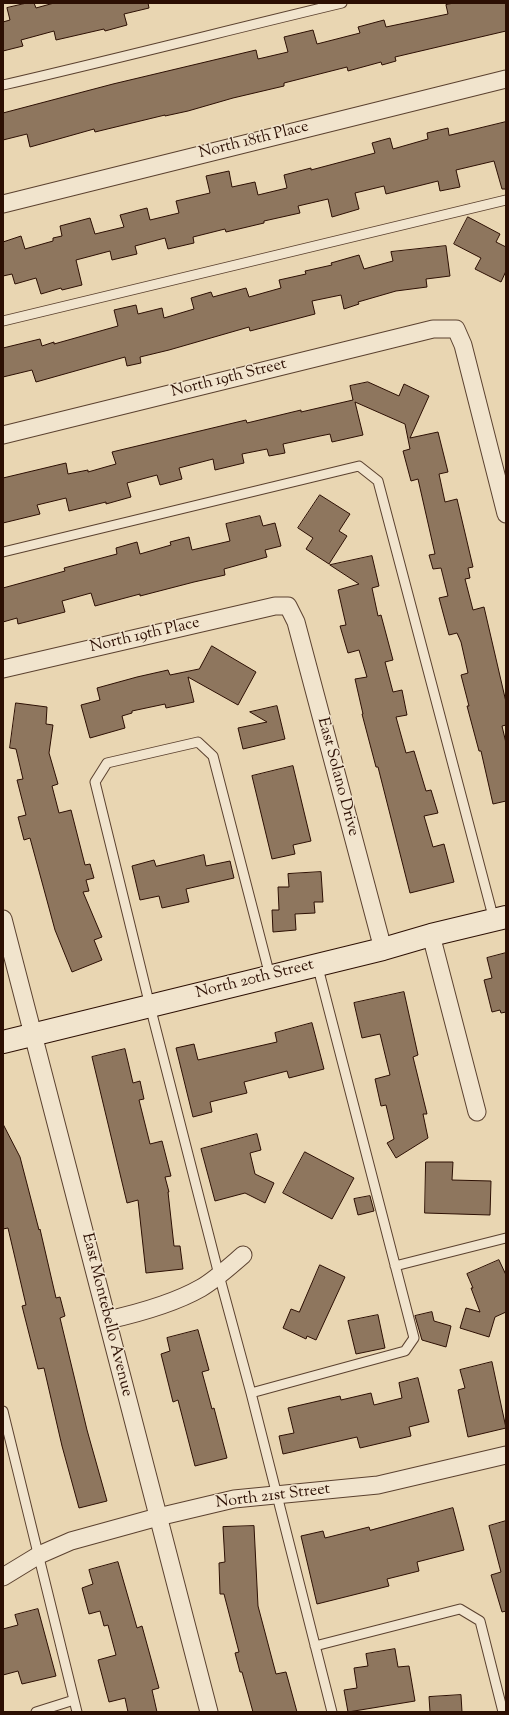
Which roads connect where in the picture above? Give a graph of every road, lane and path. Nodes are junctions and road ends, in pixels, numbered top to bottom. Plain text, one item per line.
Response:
1 (342, 3) edge
2 (506, 79) edge
3 (3, 85) edge
4 (506, 200) edge
5 (3, 204) edge
6 (3, 321) edge
7 (3, 435) edge
8 (506, 514) edge
9 (3, 552) edge
10 (288, 606) joint
11 (3, 669) edge
12 (3, 919) edge
13 (500, 919) edge
14 (431, 935) junction
15 (383, 949) junction
16 (317, 964) junction
17 (270, 976) junction
18 (150, 1006) junction
19 (33, 1034) junction
20 (3, 1042) edge
21 (477, 1112) dead end
22 (506, 1238) edge
23 (243, 1255) dead end
24 (395, 1266) junction
25 (219, 1275) junction
26 (108, 1320) junction
27 (251, 1393) junction
28 (3, 1411) edge
29 (6, 1437) edge
30 (506, 1455) edge
31 (276, 1494) junction
32 (158, 1517) junction
33 (39, 1555) junction
34 (3, 1577) edge
35 (315, 1646) junction
36 (74, 1700) junction
37 (36, 1712) edge
38 (77, 1712) edge
39 (209, 1712) edge
40 (332, 1712) edge
41 (503, 1712) edge

1 - 3 lane
2 - 5 street, North 18th Place
4 - 6 lane
7 - 8 street, North 19th Street
9 - 13 lane
10 - 11 street, North 19th Place
10 - 15 street, East Solano Drive
12 - 19 street, East Montebello Avenue
13 - 14 street, North 20th Street
14 - 15 street, North 20th Street
14 - 21 street
15 - 16 street, North 20th Street
16 - 17 street, North 20th Street
16 - 24 lane
17 - 18 street, North 20th Street
17 - 18 lane
18 - 19 street, North 20th Street
18 - 25 lane
19 - 20 street, North 20th Street
19 - 26 street, East Montebello Avenue
22 - 24 lane
23 - 25 street
24 - 27 lane
25 - 26 street
25 - 27 lane
26 - 32 street, East Montebello Avenue
27 - 31 lane
28 - 29 lane
29 - 33 lane
30 - 31 street, North 21st Street
31 - 32 street, North 21st Street
31 - 35 lane
32 - 33 street, North 21st Street
32 - 39 street, East Montebello Avenue
33 - 34 street, North 21st Street
33 - 36 lane
35 - 40 lane
35 - 41 lane
36 - 37 lane
36 - 38 lane

